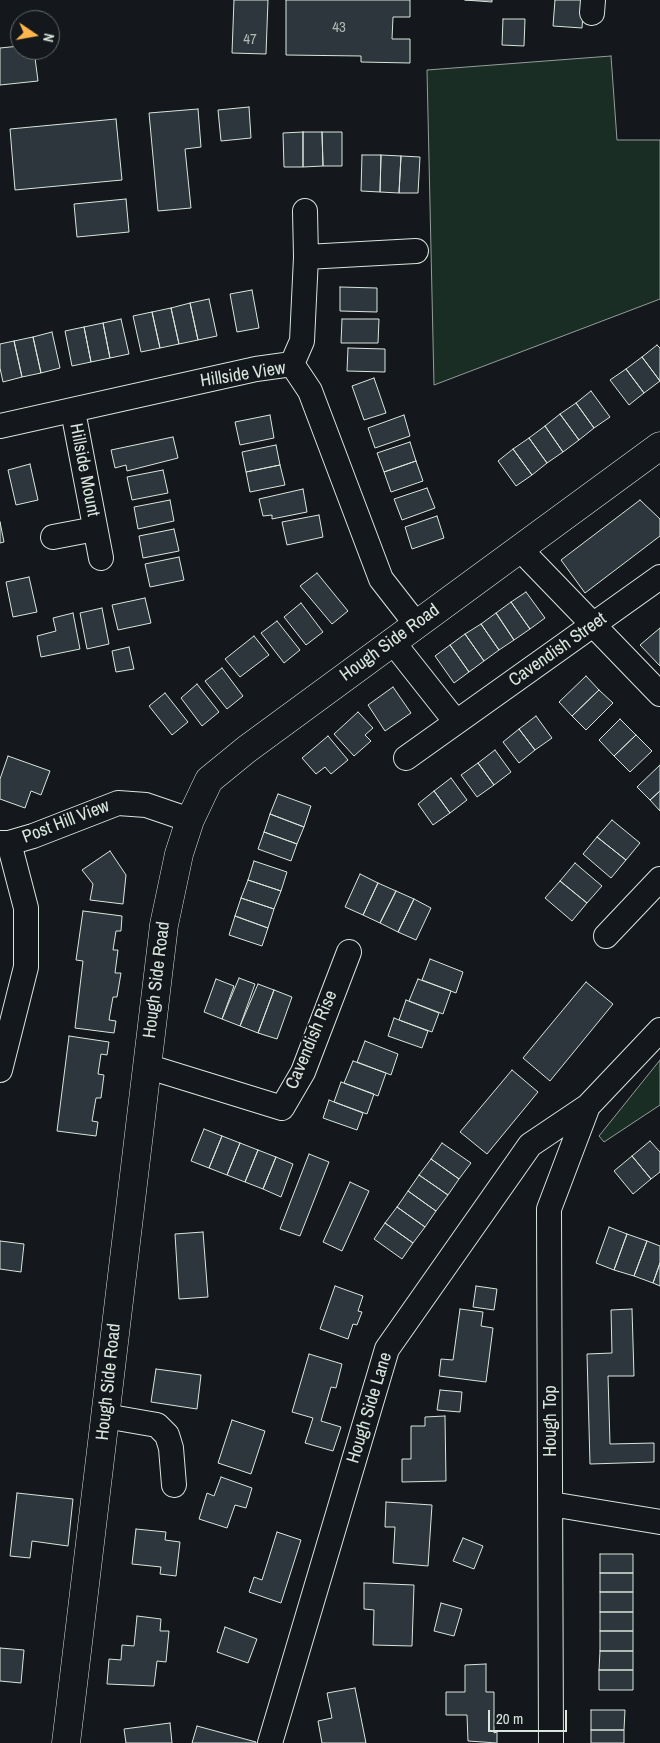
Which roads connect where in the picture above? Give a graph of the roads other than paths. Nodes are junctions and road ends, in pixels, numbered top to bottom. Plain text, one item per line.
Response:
1 (305, 211) dead end
2 (416, 251) dead end
3 (306, 257) junction
4 (292, 364) junction
5 (73, 411) junction
6 (0, 426) edge
7 (660, 446) edge
8 (95, 529) junction
9 (53, 538) dead end
10 (520, 549) junction
11 (101, 558) dead end
12 (660, 577) edge
13 (416, 624) junction
14 (593, 624) junction
15 (392, 641) junction
16 (660, 694) edge
17 (456, 722) junction
18 (406, 758) dead end
19 (190, 820) junction
20 (4, 843) edge
21 (660, 879) edge
22 (606, 936) dead end
23 (349, 952) dead end
24 (660, 1030) edge
25 (146, 1066) junction
26 (0, 1070) edge
27 (588, 1106) junction
28 (105, 1416) junction
29 (174, 1485) dead end
30 (551, 1504) junction
31 (660, 1522) edge
32 (66, 1743) edge
33 (270, 1743) edge
34 (551, 1743) edge

1 - 3 street
2 - 3 street
3 - 4 street
4 - 5 street, Hillside View
4 - 13 street, Hillside View
5 - 6 street, Hillside View
5 - 8 street, Hillside Mount
7 - 10 main road, Hough Side Road
8 - 9 street, Hillside Mount
8 - 11 street, Hillside Mount
10 - 13 main road, Hough Side Road
10 - 14 street
12 - 14 street, Cavendish Street
13 - 15 main road, Hough Side Road
14 - 16 street
14 - 17 street, Cavendish Street
15 - 17 street
15 - 19 main road, Hough Side Road
17 - 18 street, Cavendish Street
19 - 20 street, Post Hill View
19 - 25 main road, Hough Side Road
20 - 26 street
21 - 22 street
23 - 25 street, Cavendish Rise
24 - 27 street
25 - 28 main road, Hough Side Road
27 - 30 street, Hough Top
27 - 33 street, Hough Side Lane
28 - 29 street
28 - 32 main road, Hough Side Road
30 - 31 street
30 - 34 street, Hough Top

